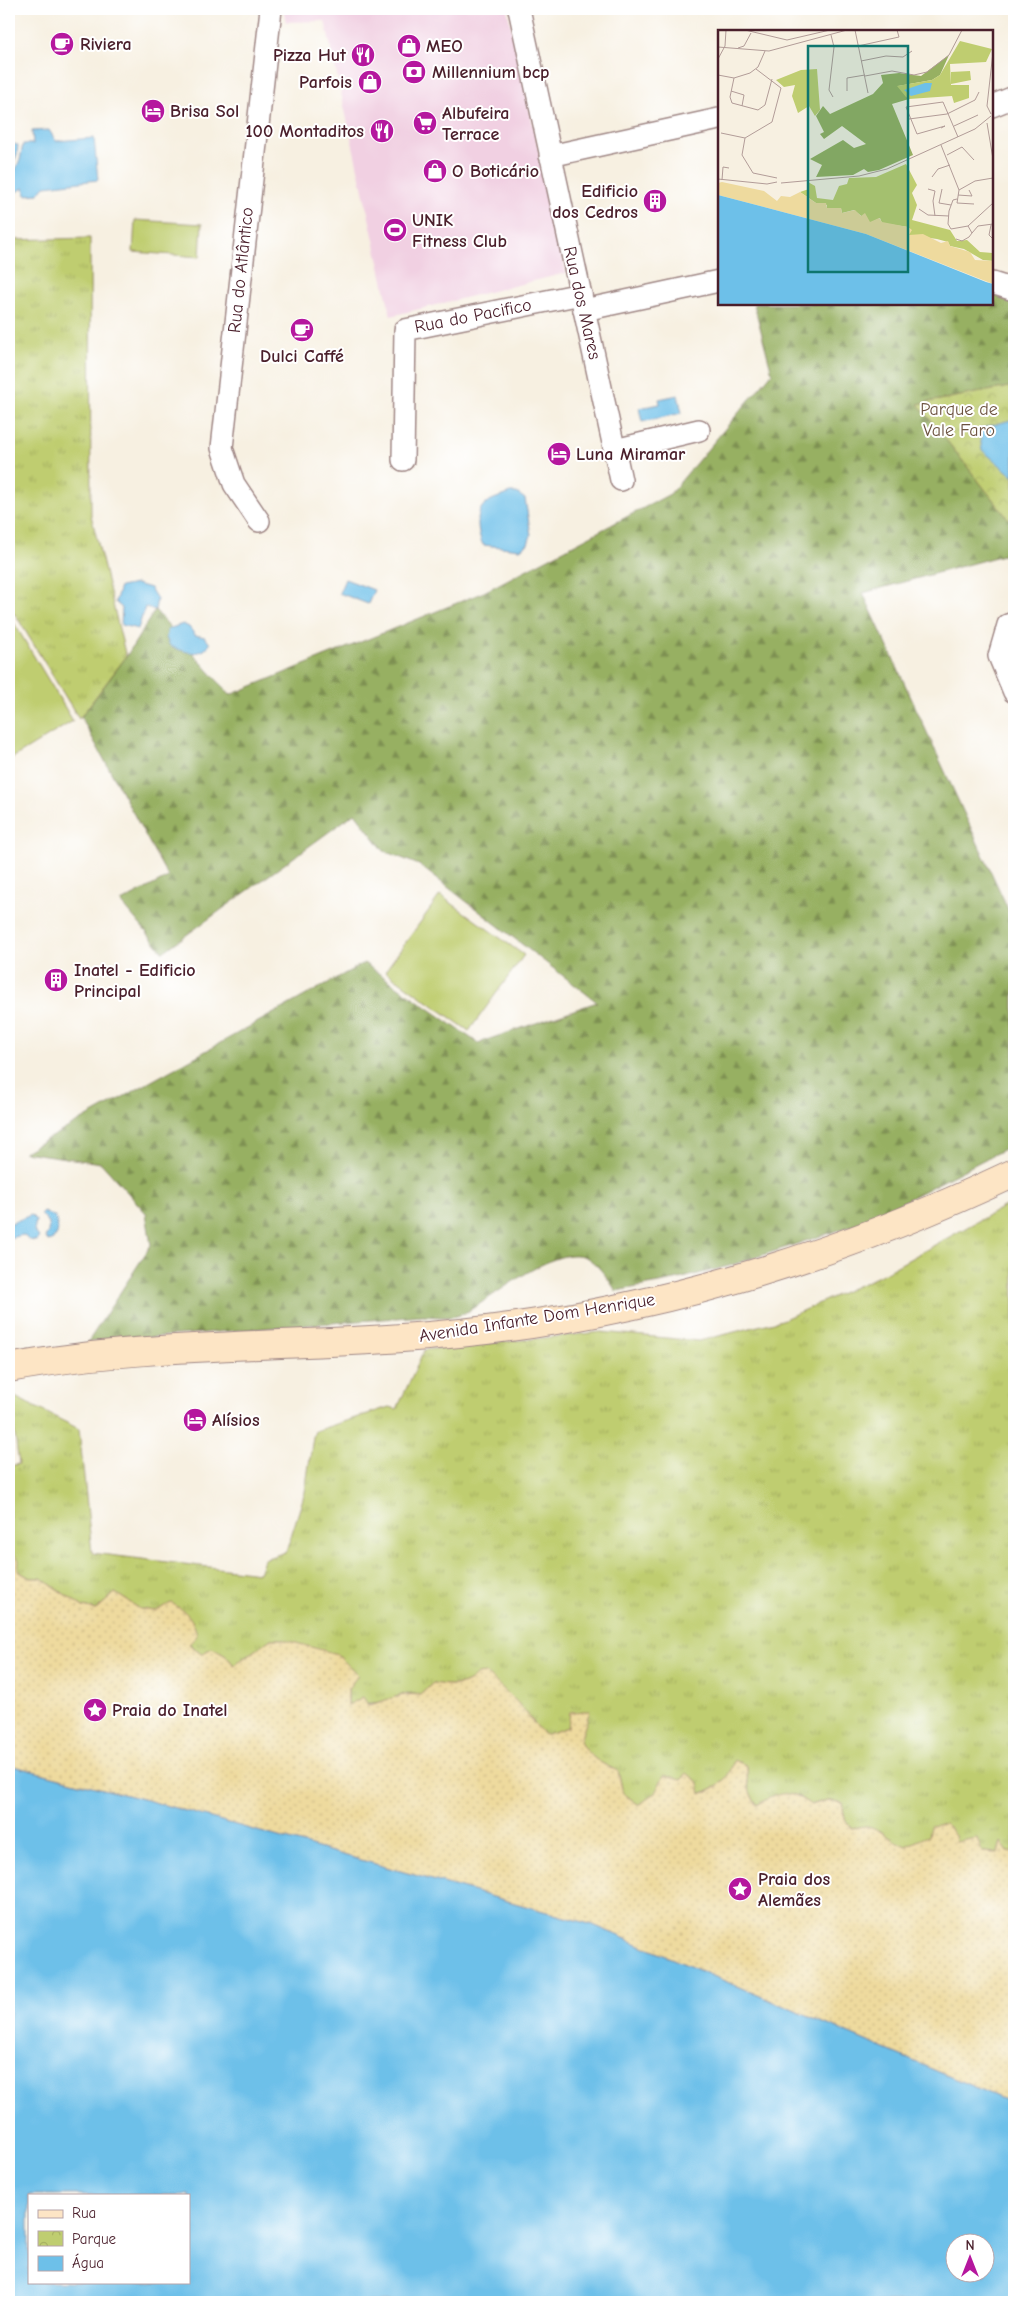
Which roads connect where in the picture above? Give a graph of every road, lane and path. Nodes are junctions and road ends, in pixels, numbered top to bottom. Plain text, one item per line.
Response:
1 (271, 9) edge
2 (518, 9) edge
3 (1014, 97) edge
4 (993, 106) edge
5 (718, 119) edge
6 (550, 156) junction
7 (718, 281) edge
8 (993, 282) edge
9 (1014, 290) edge
10 (583, 302) junction
11 (699, 430) dead end
12 (615, 450) junction
13 (403, 460) dead end
14 (621, 480) dead end
15 (259, 521) dead end
16 (1014, 623) edge
17 (1014, 692) edge
18 (1014, 1173) edge
19 (9, 1368) edge

1 - 15 street, Rua do Atlântico
2 - 6 street, Rua dos Mares
3 - 4 street
5 - 6 street
6 - 10 street, Rua dos Mares
7 - 10 street
8 - 9 street
10 - 12 street, Rua dos Mares
10 - 13 street, Rua do Pacifico
11 - 12 street
12 - 14 street, Rua dos Mares
16 - 17 street
18 - 19 street, Avenida Infante Dom Henrique

